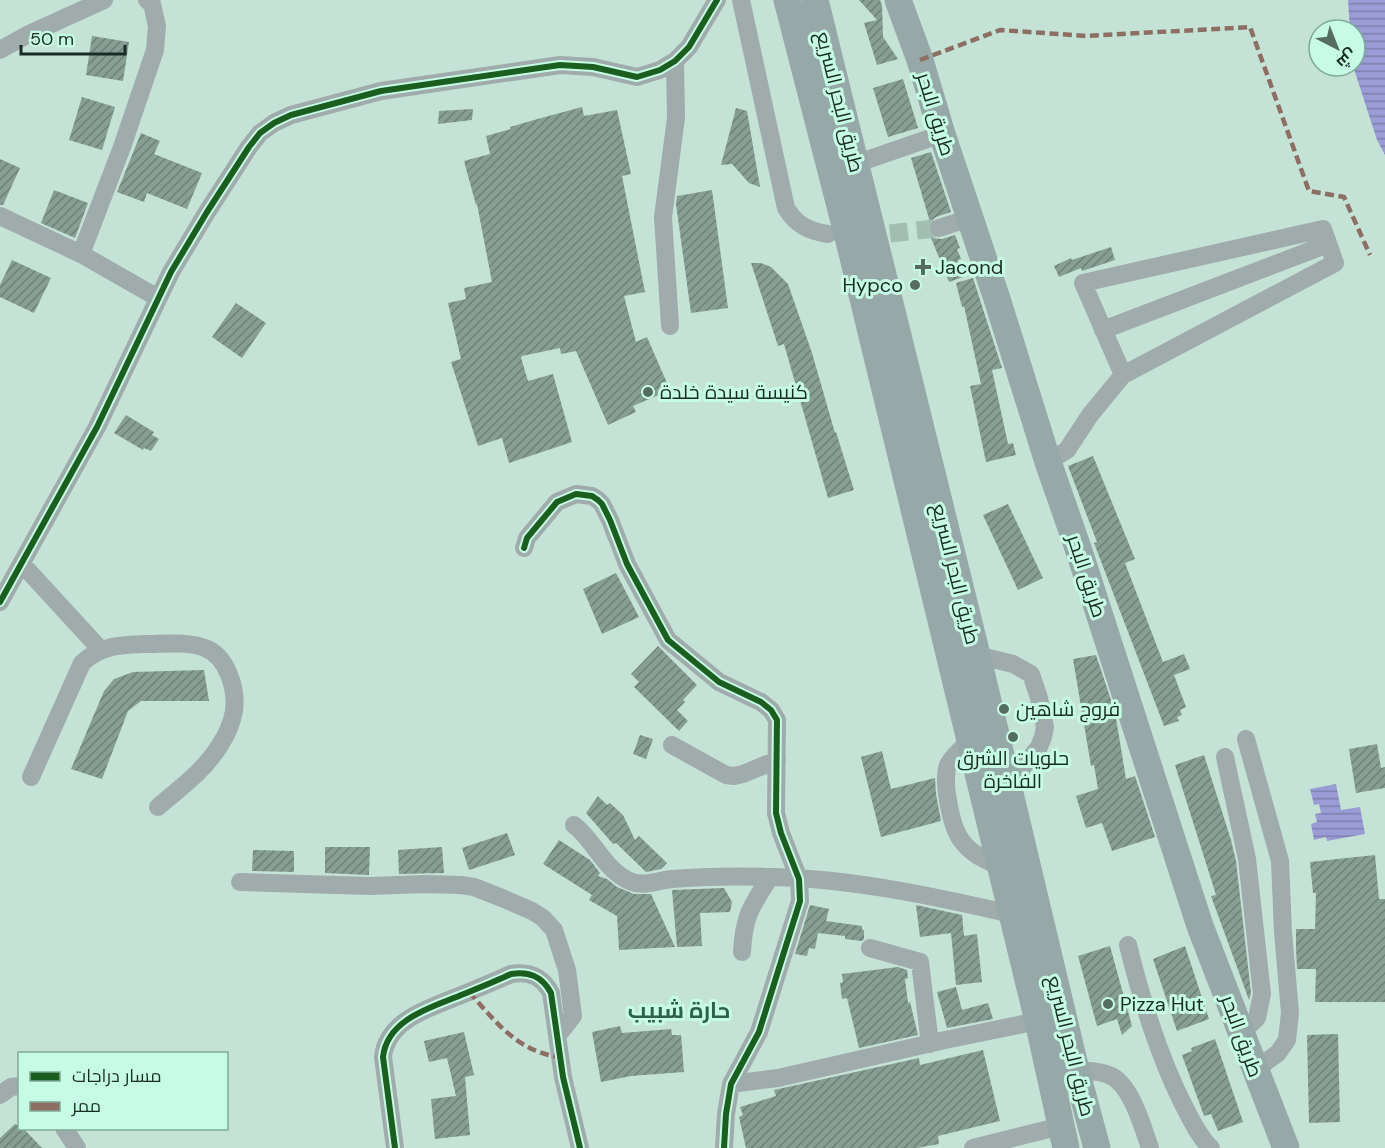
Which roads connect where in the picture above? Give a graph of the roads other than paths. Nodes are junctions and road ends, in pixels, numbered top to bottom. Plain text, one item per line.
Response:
1 (104, 0) edge
2 (147, 0) edge
3 (717, 0) edge
4 (741, 0) edge
5 (787, 0) edge
6 (815, 0) edge
7 (898, 0) edge
8 (747, 23) junction
9 (696, 37) junction
10 (0, 50) edge
11 (675, 61) junction
12 (942, 134) junction
13 (855, 164) junction
14 (0, 216) edge
15 (970, 218) junction
16 (939, 228) tunnel mouth
17 (828, 234) dead end
18 (1328, 244) junction
19 (1245, 247) junction
20 (81, 254) junction
21 (1262, 268) junction
22 (1282, 291) junction
23 (158, 298) junction
24 (670, 326) dead end
25 (1103, 330) junction
26 (1123, 375) junction
27 (1048, 462) junction
28 (524, 548) dead end
29 (22, 564) junction
30 (0, 602) edge
31 (100, 649) junction
32 (977, 655) junction
33 (1246, 739) dead end
34 (672, 745) dead end
35 (1226, 757) dead end
36 (777, 760) junction
37 (1004, 774) junction
38 (31, 777) dead end
39 (158, 807) dead end
40 (574, 825) dead end
41 (770, 877) junction
42 (799, 879) junction
43 (240, 882) dead end
44 (1011, 914) junction
45 (1128, 945) dead end
46 (870, 948) dead end
47 (742, 952) dead end
48 (1038, 1022) junction
49 (1242, 1032) junction
50 (558, 1035) junction
51 (930, 1044) junction
52 (1076, 1070) junction
53 (1255, 1070) junction
54 (730, 1084) junction
55 (18, 1086) edge
56 (0, 1095) edge
57 (65, 1130) edge
58 (1062, 1141) edge
59 (77, 1148) edge
60 (395, 1148) edge
61 (580, 1148) edge
62 (724, 1148) edge
63 (973, 1148) edge
64 (1097, 1148) edge
65 (1150, 1148) edge
66 (1211, 1148) edge
67 (1286, 1148) edge

1 - 10 street
2 - 20 street
3 - 9 street
4 - 8 street
5 - 44 highway, طريق البحر السريع
6 - 13 highway, طريق البحر السريع
7 - 12 highway, طريق البحر
8 - 9 street
8 - 17 street
9 - 11 street
11 - 23 street
11 - 24 street
12 - 13 street
12 - 15 highway, طريق البحر
13 - 32 highway, طريق البحر السريع
14 - 20 street
15 - 16 street
15 - 27 highway, طريق البحر
18 - 19 street
18 - 21 street
18 - 22 street
19 - 21 street
19 - 25 street
20 - 23 street
21 - 22 street
21 - 25 street
22 - 26 street
23 - 29 street
25 - 26 street
26 - 27 street
27 - 49 highway, طريق البحر
28 - 36 street
29 - 30 street
29 - 31 street
31 - 38 street
31 - 39 street
32 - 37 highway, طريق البحر السريع
32 - 37 street
33 - 53 street
34 - 36 street
35 - 49 street
36 - 42 street
37 - 52 highway, طريق البحر السريع
40 - 41 street
41 - 42 street
41 - 47 street
42 - 44 street
42 - 54 street
43 - 50 street
44 - 48 highway, طريق البحر السريع
45 - 66 street
46 - 51 street
48 - 51 street
48 - 58 highway, طريق البحر السريع
49 - 53 highway, طريق البحر
50 - 60 street
50 - 61 street
51 - 54 street
52 - 64 highway, طريق البحر السريع
52 - 65 street
53 - 67 highway, طريق البحر
54 - 62 street
55 - 56 street
57 - 59 street
58 - 63 street

